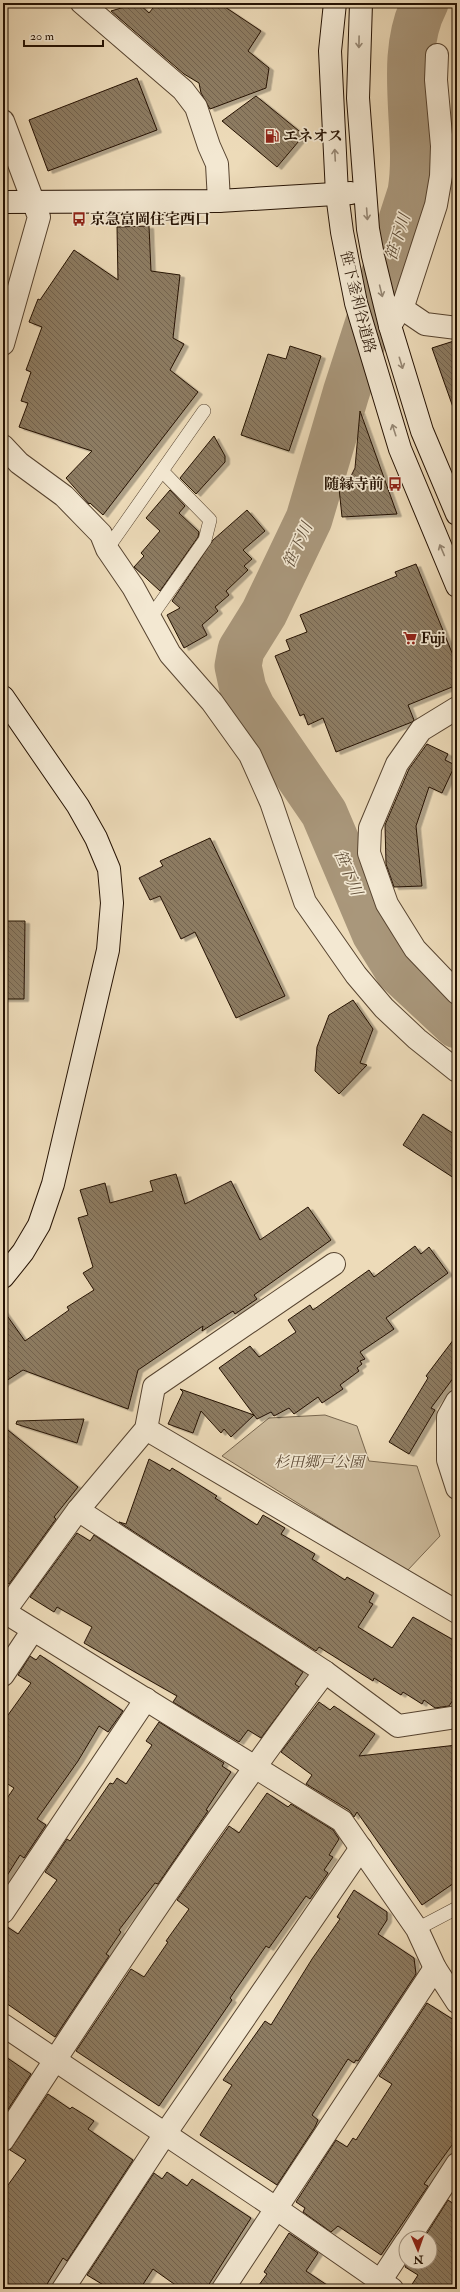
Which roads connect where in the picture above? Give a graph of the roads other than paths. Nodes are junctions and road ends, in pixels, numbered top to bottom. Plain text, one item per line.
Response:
1 (82, 3) edge
2 (335, 3) edge
3 (361, 3) edge
4 (437, 55) dead end
5 (3, 121) edge
6 (365, 192) junction
7 (337, 194) junction
8 (219, 201) junction
9 (3, 202) edge
10 (32, 202) junction
11 (400, 308) junction
12 (390, 326) junction
13 (457, 328) edge
14 (3, 344) edge
15 (204, 411) dead end
16 (3, 446) edge
17 (163, 472) junction
18 (457, 514) edge
19 (107, 550) junction
20 (457, 586) edge
21 (150, 618) junction
22 (3, 697) edge
23 (457, 708) edge
24 (457, 993) edge
25 (457, 1071) edge
26 (334, 1264) dead end
27 (3, 1277) edge
28 (457, 1401) edge
29 (146, 1429) junction
30 (457, 1488) edge
31 (78, 1510) junction
32 (3, 1611) edge
33 (457, 1612) edge
34 (33, 1630) junction
35 (325, 1672) junction
36 (3, 1675) edge
37 (146, 1699) junction
38 (457, 1718) edge
39 (254, 1765) junction
40 (361, 1848) junction
41 (457, 1908) edge
42 (3, 1912) edge
43 (417, 1930) junction
44 (435, 1968) junction
45 (457, 2002) edge
46 (3, 2026) edge
47 (55, 2060) junction
48 (165, 2134) junction
49 (3, 2140) edge
50 (457, 2164) edge
51 (277, 2208) junction
52 (414, 2230) edge
53 (398, 2257) edge
54 (382, 2287) edge
55 (63, 2289) edge
56 (223, 2289) edge

1 - 8 street
7 -> 2 street, 笹下釜利谷道路
3 -> 6 street, 笹下釜利谷道路
4 - 11 street
5 - 10 street
6 - 7 street
6 -> 12 street, 笹下釜利谷道路
7 - 8 street
20 -> 7 street, 笹下釜利谷道路
8 - 10 street
9 - 10 street
10 - 14 street
11 - 12 street
11 - 13 street
12 -> 18 street, 笹下釜利谷道路
15 - 17 lane
16 - 19 street
17 - 19 lane
17 - 21 lane
19 - 21 street
21 - 25 street
22 - 27 street
23 - 24 street
26 - 29 street
28 - 30 street
29 - 31 street
29 - 33 street
31 - 32 street
31 - 35 street
32 - 34 street
34 - 36 street
34 - 37 street
35 - 38 street
35 - 39 street
37 - 39 street
37 - 42 street
39 - 40 street
39 - 47 street
40 - 43 street
40 - 48 street
41 - 43 lane
43 - 44 street
44 - 45 street
44 - 51 street
46 - 47 street
47 - 48 street
47 - 49 street
48 - 51 street
48 - 55 street
50 - 52 street
51 - 54 street
51 - 56 street
53 - 54 street

